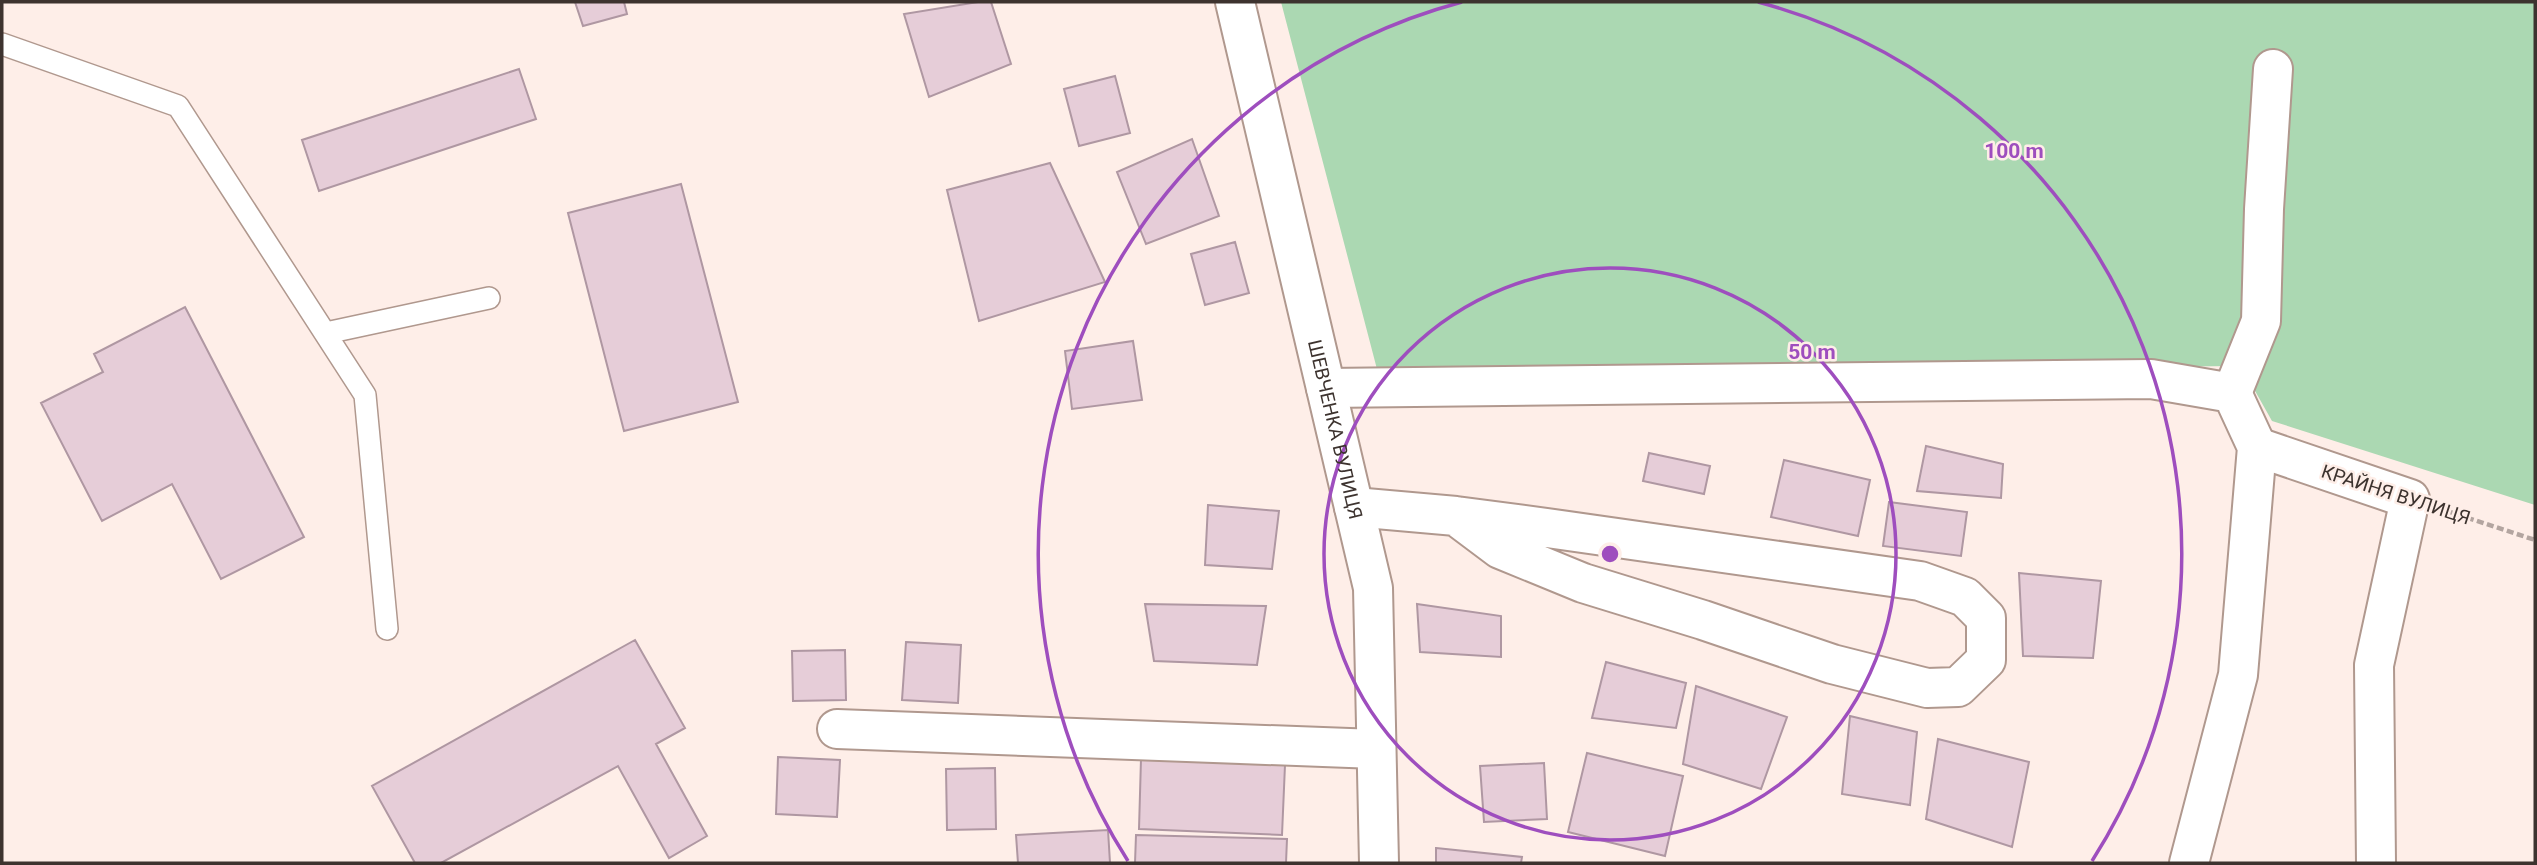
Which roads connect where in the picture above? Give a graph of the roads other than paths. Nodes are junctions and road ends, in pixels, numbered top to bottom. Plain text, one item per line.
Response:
1 (1235, 2) edge
2 (2, 44) edge
3 (2273, 69) dead end
4 (489, 298) dead end
5 (326, 333) junction
6 (1326, 388) junction
7 (2232, 393) junction
8 (2257, 447) junction
9 (1353, 507) junction
10 (1456, 516) junction
11 (387, 629) dead end
12 (836, 729) dead end
13 (1376, 749) junction
14 (1379, 863) edge
15 (2189, 863) edge
16 (2376, 863) edge

1 - 6 street, ШЕВЧЕНКА ВУЛИЦЯ
2 - 5 lane
3 - 7 street
4 - 5 lane
5 - 11 lane
6 - 7 street
6 - 9 street, ШЕВЧЕНКА ВУЛИЦЯ
7 - 8 street
8 - 15 street
8 - 16 street, КРАЙНЯ ВУЛИЦЯ
9 - 10 street
9 - 13 street, ШЕВЧЕНКА ВУЛИЦЯ
10 - 10 street
12 - 13 street
13 - 14 street, ШЕВЧЕНКА ВУЛИЦЯ

